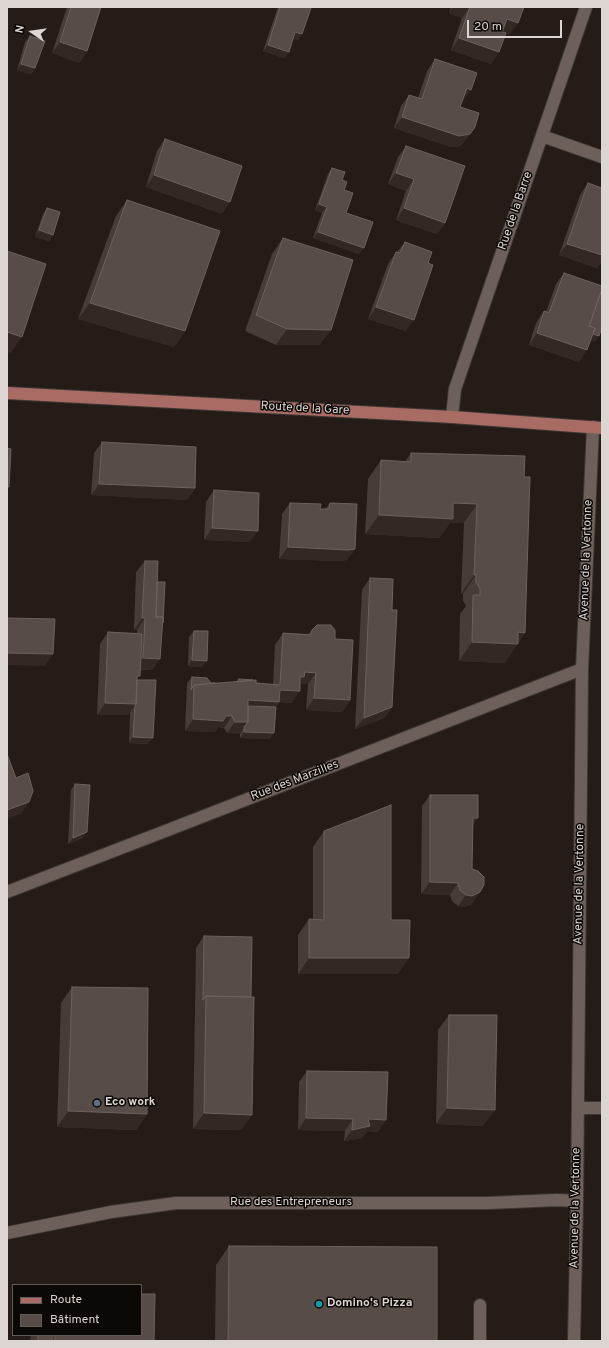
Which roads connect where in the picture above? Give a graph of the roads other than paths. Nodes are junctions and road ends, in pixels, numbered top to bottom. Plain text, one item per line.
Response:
1 (586, 7) edge
2 (542, 136) junction
3 (602, 157) edge
4 (7, 393) edge
5 (452, 417) junction
6 (598, 427) edge
7 (582, 669) junction
8 (7, 892) edge
9 (578, 1108) junction
10 (602, 1108) edge
11 (577, 1201) junction
12 (7, 1233) edge
13 (480, 1305) dead end
14 (480, 1341) edge
15 (574, 1341) edge

1 - 2 street, Rue de la Barre
2 - 3 street
2 - 5 street, Rue de la Barre
4 - 5 main road, Route de la Gare
5 - 6 main road, Route de la Gare
6 - 7 street, Avenue de la Vertonne
7 - 8 street, Rue des Marzilles
7 - 9 street, Avenue de la Vertonne
9 - 10 street
9 - 11 street, Avenue de la Vertonne
11 - 12 street, Rue des Entrepreneurs
11 - 15 street, Avenue de la Vertonne
13 - 14 street

